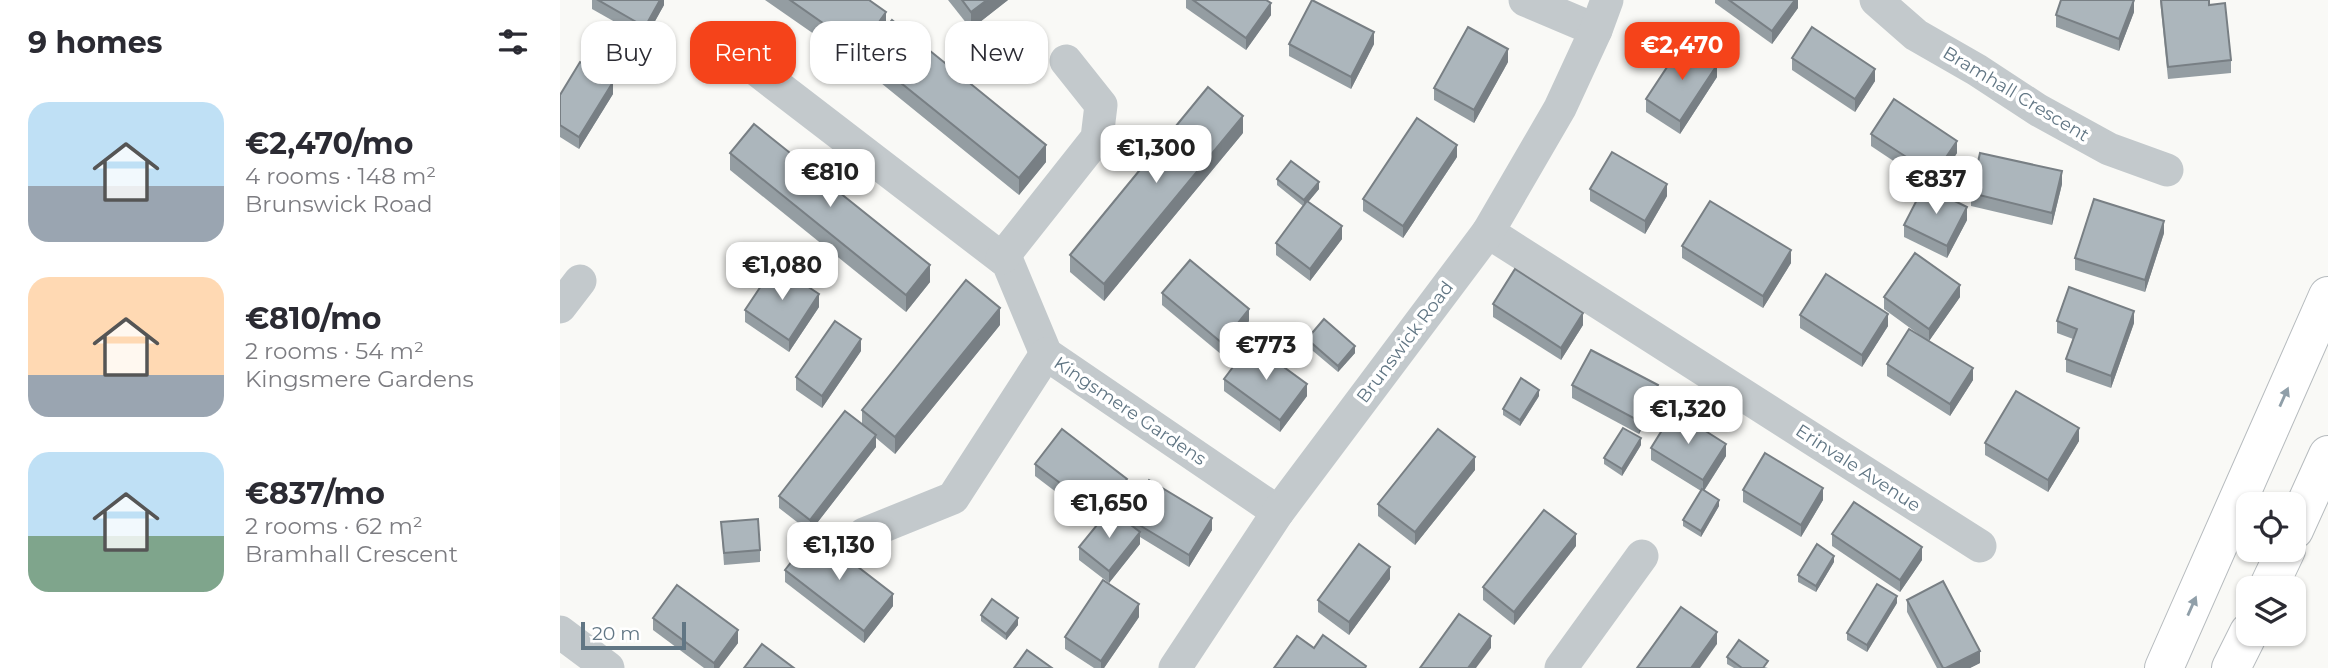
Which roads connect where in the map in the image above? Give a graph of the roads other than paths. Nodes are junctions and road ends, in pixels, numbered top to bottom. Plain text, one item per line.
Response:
1 (1525, 0) edge
2 (1876, 0) edge
3 (1602, 15) edge
4 (1066, 61) dead end
5 (775, 84) edge
6 (2166, 170) dead end
7 (1488, 232) junction
8 (1002, 258) junction
9 (580, 281) dead end
10 (2328, 296) edge
11 (560, 307) edge
12 (1046, 354) junction
13 (2328, 455) edge
14 (2306, 504) edge
15 (1278, 512) junction
16 (864, 534) dead end
17 (1980, 546) dead end
18 (1642, 556) dead end
19 (560, 632) edge
20 (2242, 646) edge
21 (608, 668) edge
22 (1175, 668) edge
23 (1560, 668) edge
24 (2164, 668) edge
25 (2231, 668) edge

1 - 3 street
2 - 6 street, Bramhall Crescent
3 - 7 street, Brunswick Road
4 - 8 street
5 - 8 street, Kingsmere Gardens
7 - 15 street, Brunswick Road
7 - 17 street, Erinvale Avenue
8 - 12 street, Kingsmere Gardens
9 - 11 street
24 -> 10 highway
12 - 15 street, Kingsmere Gardens
12 - 16 street
13 - 14 highway
15 - 22 street, Brunswick Road
18 - 23 street
19 - 21 street
20 - 25 highway

